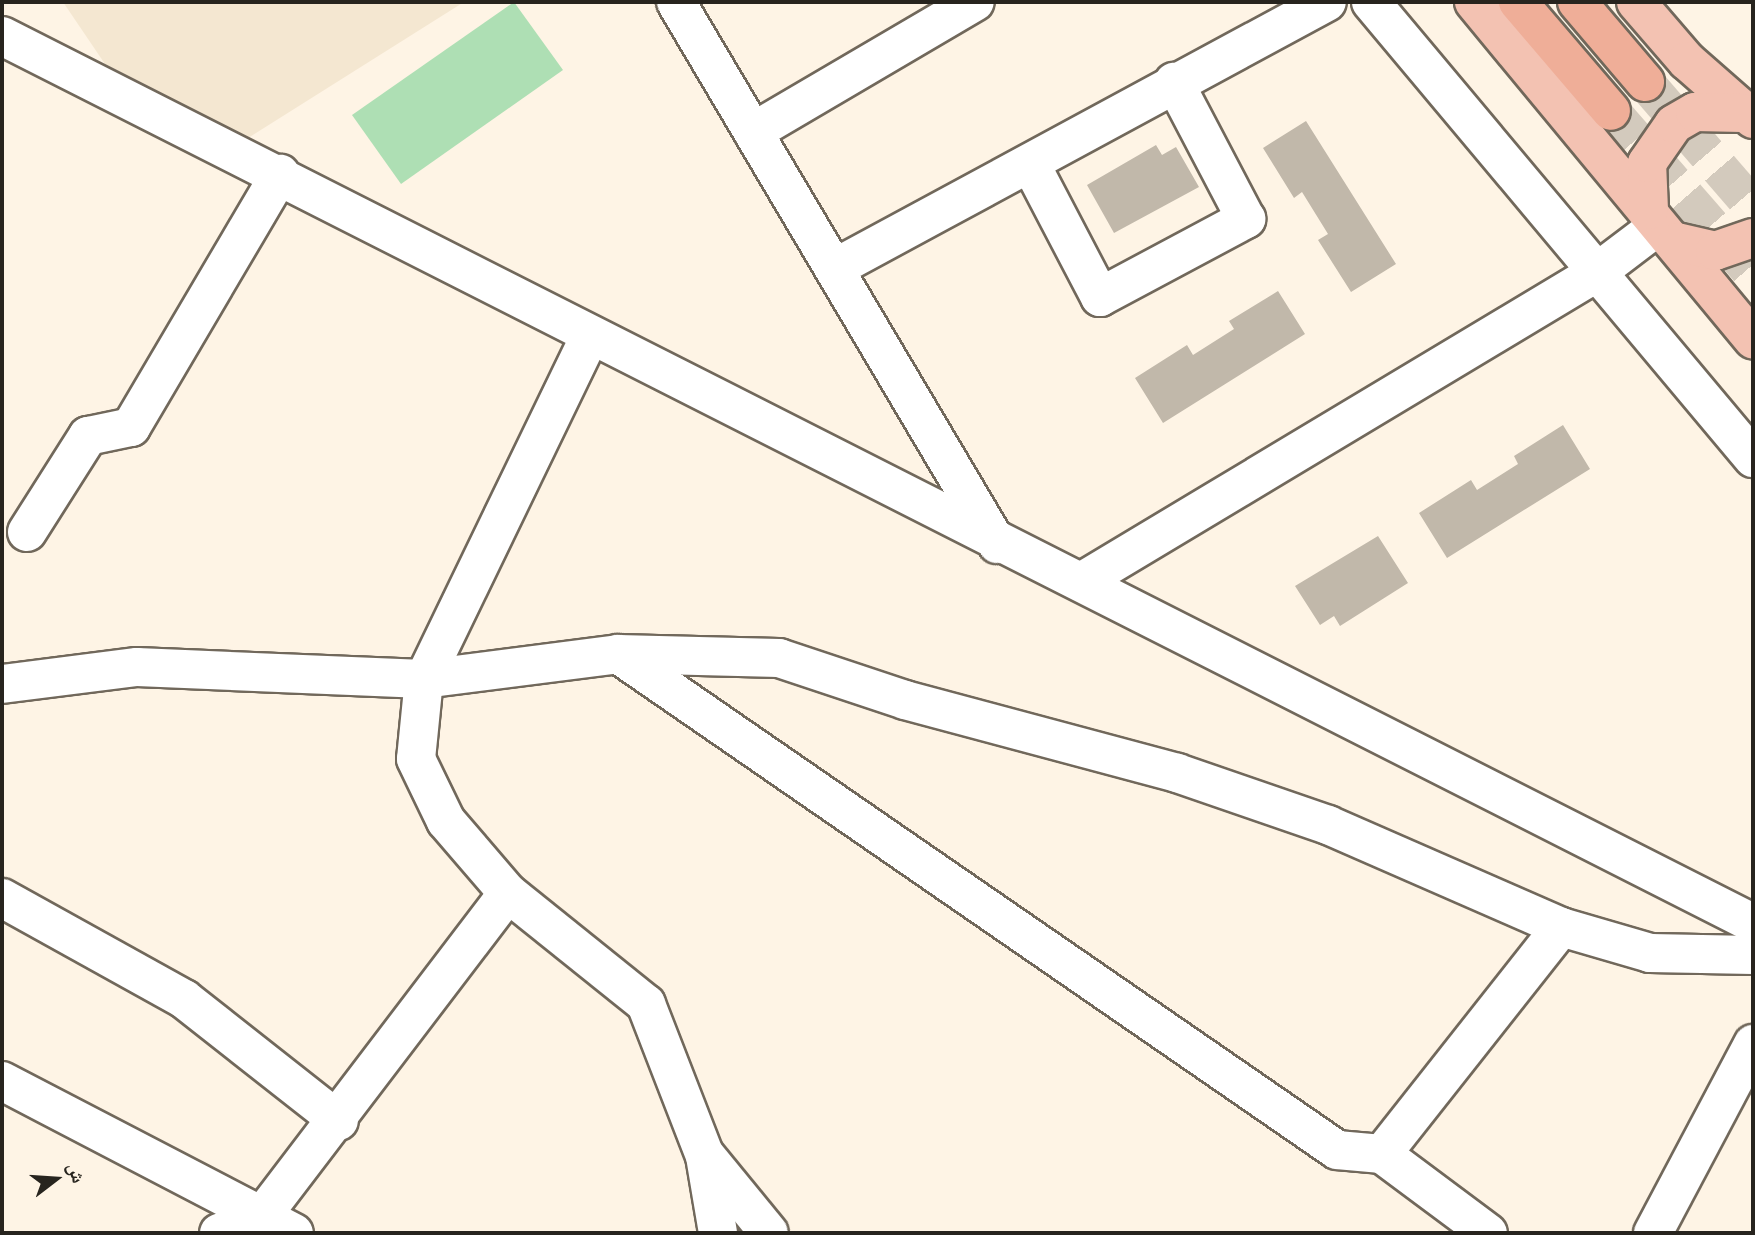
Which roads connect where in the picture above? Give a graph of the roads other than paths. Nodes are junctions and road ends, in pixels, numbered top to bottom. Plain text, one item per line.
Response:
1 (676, 2) edge
2 (975, 2) edge
3 (1327, 2) edge
4 (1371, 2) edge
5 (1474, 2) edge
6 (1518, 2) edge
7 (1577, 2) edge
8 (1636, 2) edge
9 (2, 36) edge
10 (1174, 82) junction
11 (1645, 82) tunnel mouth
12 (1611, 111) tunnel mouth
13 (1747, 116) edge
14 (753, 132) junction
15 (1031, 165) junction
16 (280, 174) junction
17 (1661, 226) junction
18 (1753, 238) edge
19 (835, 268) junction
20 (1596, 273) junction
21 (590, 336) junction
22 (1753, 339) edge
23 (1753, 458) edge
24 (27, 532) dead end
25 (998, 544) junction
26 (1081, 582) junction
27 (618, 654) junction
28 (424, 679) junction
29 (2, 684) edge
30 (508, 893) junction
31 (2, 898) edge
32 (1753, 923) edge
33 (1561, 927) junction
34 (1753, 955) edge
35 (1753, 1044) edge
36 (2, 1081) edge
37 (339, 1121) junction
38 (1382, 1154) junction
39 (705, 1156) junction
40 (278, 1225) edge
41 (219, 1233) edge
42 (718, 1233) edge
43 (769, 1233) edge
44 (1488, 1233) edge
45 (1653, 1233) edge

1 - 14 street
2 - 14 street
3 - 10 street
4 - 20 street
5 - 17 main road
6 - 12 highway
7 - 11 highway
8 - 13 main road
9 - 16 street
10 - 15 street
10 - 15 street
13 - 17 main road
14 - 19 street
15 - 19 street
16 - 21 street
16 - 24 street
17 - 18 main road
17 - 20 street
17 - 22 main road
19 - 25 street
20 - 23 street
20 - 26 street
21 - 25 street
21 - 28 street
25 - 26 street
26 - 32 street
27 - 28 street
27 - 33 street
27 - 38 street
28 - 29 street
28 - 30 street
30 - 37 street
30 - 39 street
31 - 37 street
33 - 34 street
33 - 38 street
35 - 45 street
36 - 40 street
37 - 40 street
38 - 44 street
39 - 42 street
39 - 43 street
40 - 41 street

